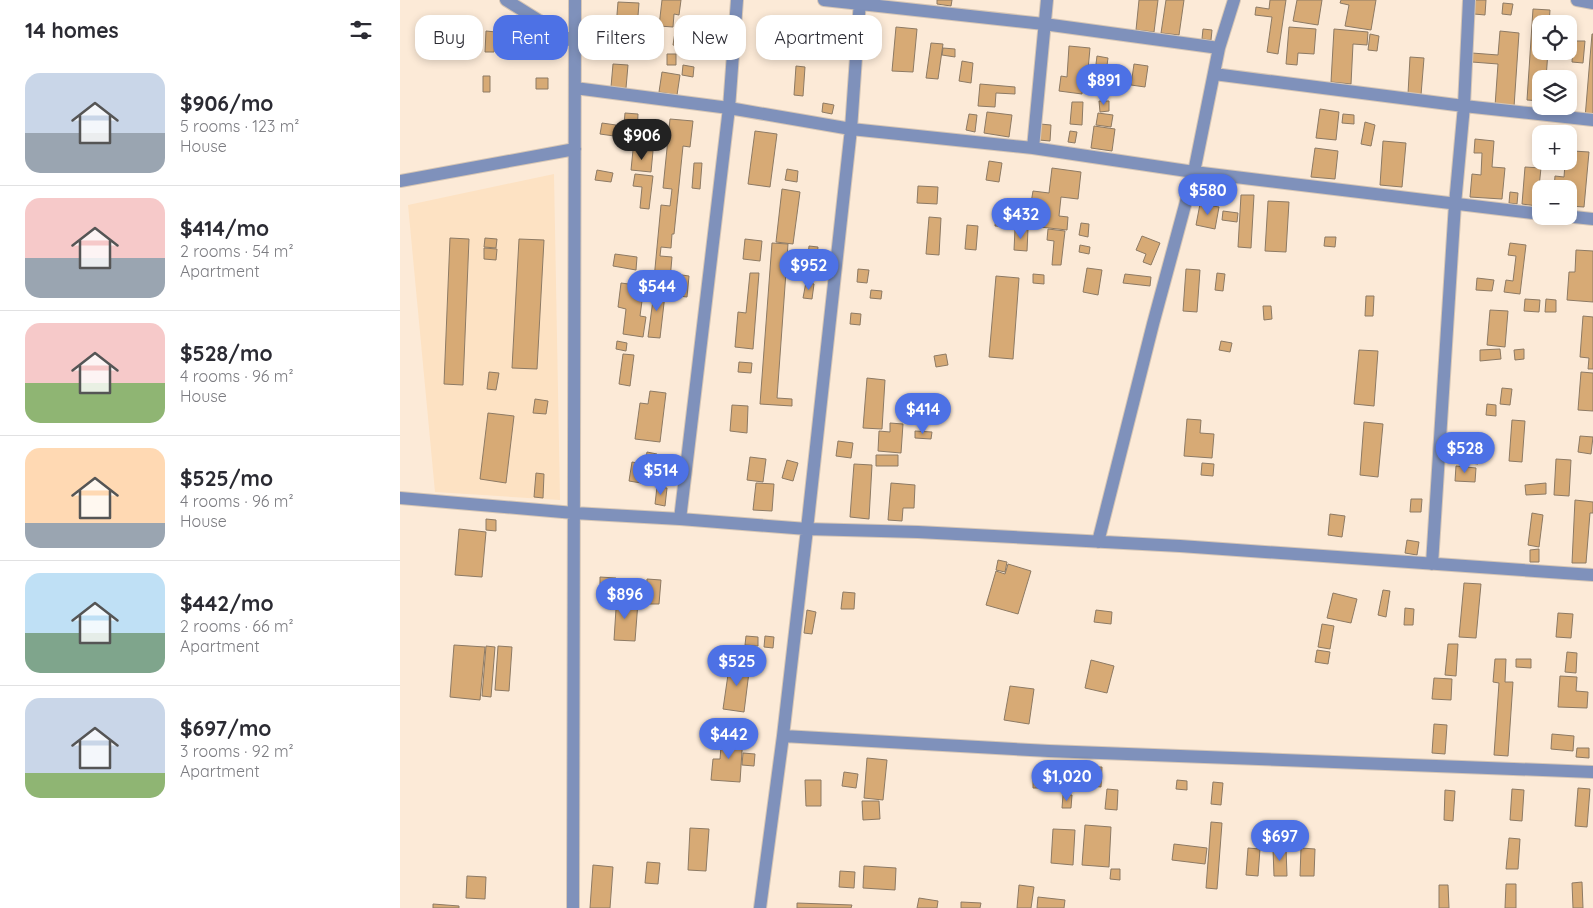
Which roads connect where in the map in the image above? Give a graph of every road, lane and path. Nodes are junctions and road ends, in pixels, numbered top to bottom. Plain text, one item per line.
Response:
1 (506, 0) edge
2 (575, 0) edge
3 (737, 0) edge
4 (824, 0) edge
5 (1047, 0) edge
6 (1234, 0) edge
7 (1469, 0) edge
8 (1577, 0) edge
9 (860, 2) edge
10 (1593, 3) edge
11 (1044, 24) junction
12 (575, 43) junction
13 (1219, 48) junction
14 (1214, 74) junction
15 (575, 88) junction
16 (1464, 106) junction
17 (729, 108) junction
18 (1593, 120) edge
19 (851, 129) junction
20 (1033, 148) junction
21 (575, 149) junction
22 (1194, 172) junction
23 (400, 180) edge
24 (1455, 204) junction
25 (1532, 213) edge
26 (1577, 217) edge
27 (1593, 219) edge
28 (400, 498) edge
29 (574, 513) junction
30 (680, 519) junction
31 (807, 529) junction
32 (1098, 542) junction
33 (1432, 564) junction
34 (1593, 575) edge
35 (783, 736) junction
36 (1593, 772) edge
37 (572, 908) edge
38 (760, 908) edge

1 - 12 street
2 - 12 street
3 - 17 street
4 - 9 street
5 - 11 street
6 - 13 street
7 - 16 street
8 - 10 street
9 - 11 street
9 - 19 street
11 - 13 street
11 - 20 street
12 - 15 street
13 - 14 street
14 - 16 street
14 - 22 street
15 - 17 street
15 - 21 street
16 - 18 street
16 - 24 street
17 - 19 street
17 - 30 street
19 - 20 street
19 - 31 street
20 - 22 street
21 - 23 street
21 - 29 street
22 - 24 street
22 - 32 street
24 - 25 street
24 - 33 street
26 - 27 street
28 - 29 street
29 - 30 street
29 - 37 street
30 - 31 street
31 - 32 street
31 - 35 street
32 - 33 street
33 - 34 street
35 - 36 street
35 - 38 street

